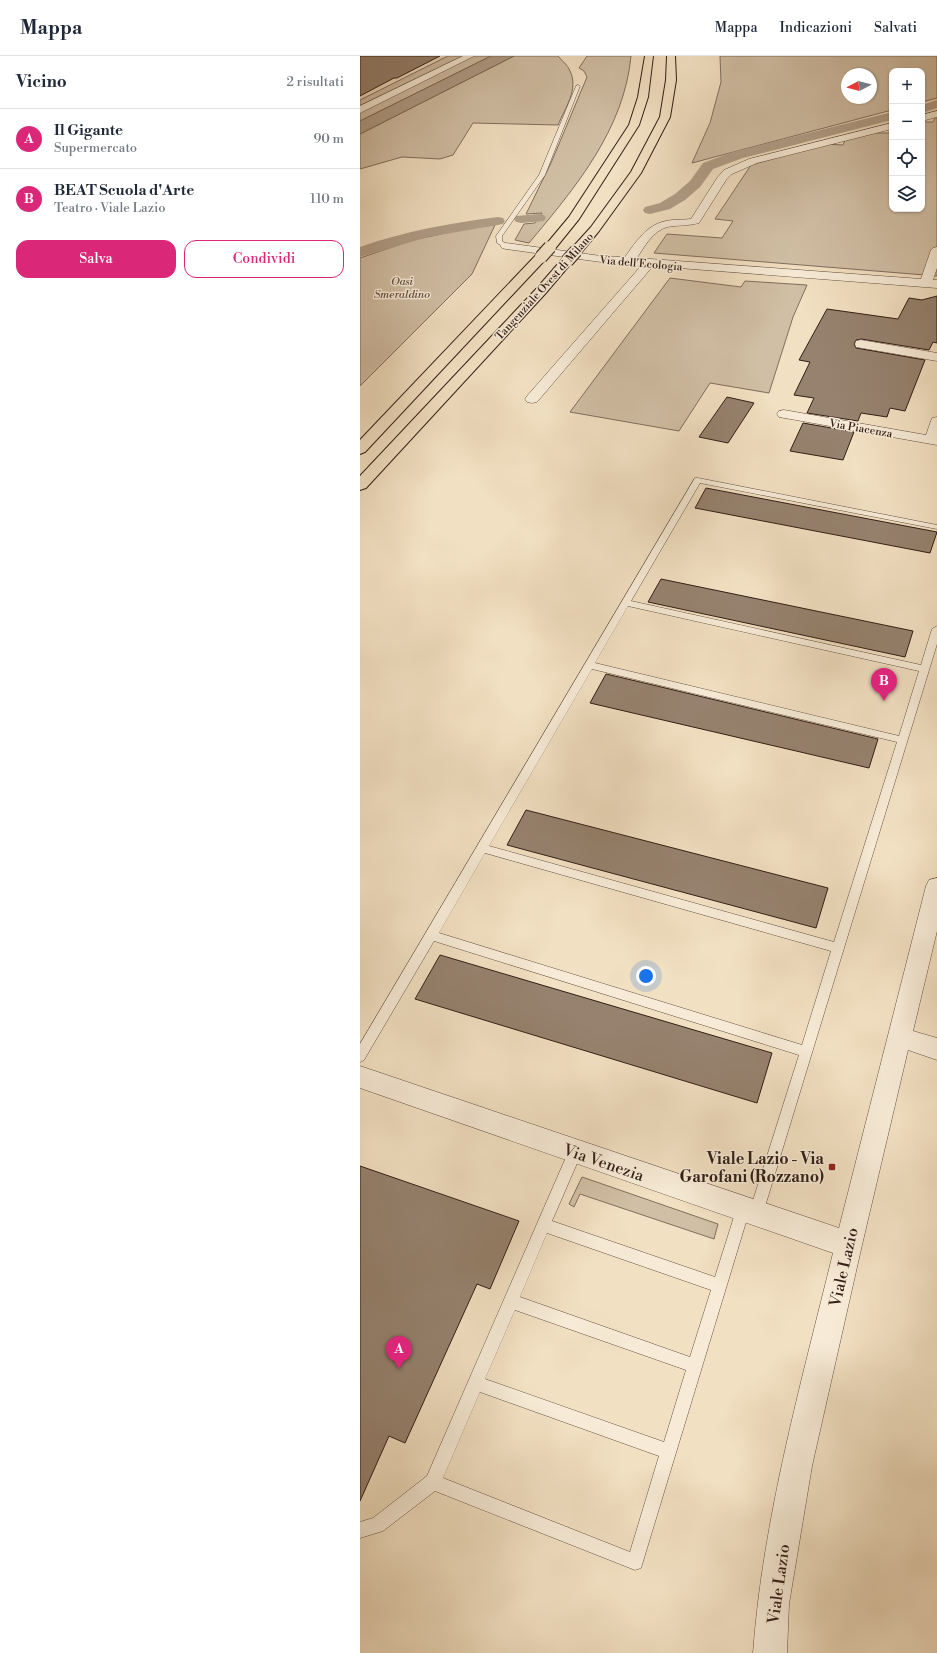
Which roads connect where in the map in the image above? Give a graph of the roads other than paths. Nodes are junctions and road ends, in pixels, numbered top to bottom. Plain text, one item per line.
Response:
1 (470, 56) edge
2 (649, 56) edge
3 (671, 56) edge
4 (578, 86) dead end
5 (360, 110) edge
6 (937, 114) edge
7 (925, 117) edge
8 (889, 127) edge
9 (506, 246) joint
10 (937, 250) edge
11 (628, 262) junction
12 (649, 264) junction
13 (931, 284) edge
14 (861, 344) dead end
15 (937, 357) edge
16 (532, 399) dead end
17 (784, 414) dead end
18 (937, 421) edge
19 (934, 440) edge
20 (360, 449) edge
21 (360, 485) edge
22 (937, 527) edge
23 (626, 603) junction
24 (937, 629) edge
25 (589, 666) junction
26 (925, 669) junction
27 (903, 740) junction
28 (482, 848) junction
29 (935, 900) edge
30 (431, 934) junction
31 (839, 948) junction
32 (899, 1037) junction
33 (937, 1049) edge
34 (806, 1052) junction
35 (360, 1056) edge
36 (360, 1077) edge
37 (575, 1152) junction
38 (749, 1211) junction
39 (543, 1225) junction
40 (848, 1245) junction
41 (719, 1286) junction
42 (511, 1301) junction
43 (695, 1366) junction
44 (476, 1383) junction
45 (669, 1452) junction
46 (433, 1482) junction
47 (360, 1530) edge
48 (770, 1653) edge

1 - 5 street
2 - 20 highway, Tangenziale Ovest di Milano
3 - 21 highway, Tangenziale Ovest di Milano
4 - 9 lane, Via dell'Ecologia
6 - 7 street
8 - 11 street
9 - 11 street, Via dell'Ecologia
10 - 13 street
11 - 12 street, Via dell'Ecologia
12 - 13 street, Via dell'Ecologia
12 - 16 street
14 - 15 street
17 - 19 street, Via Piacenza
18 - 19 street
22 - 23 lane
23 - 25 lane
23 - 26 lane
24 - 26 lane
25 - 27 lane
25 - 28 lane
26 - 27 lane
27 - 31 lane
28 - 30 lane
28 - 31 lane
29 - 32 street, Viale Lazio
30 - 34 lane
30 - 35 lane
31 - 34 lane
32 - 33 street
32 - 40 street, Viale Lazio
34 - 38 lane
36 - 37 street, Via Venezia
37 - 38 street, Via Venezia
37 - 39 lane
38 - 40 street, Via Venezia
38 - 41 lane
39 - 41 lane
39 - 42 lane
40 - 48 street, Viale Lazio
41 - 43 lane
42 - 43 lane
42 - 44 lane
43 - 45 lane
44 - 45 lane
44 - 46 lane
45 - 46 lane
46 - 47 lane

